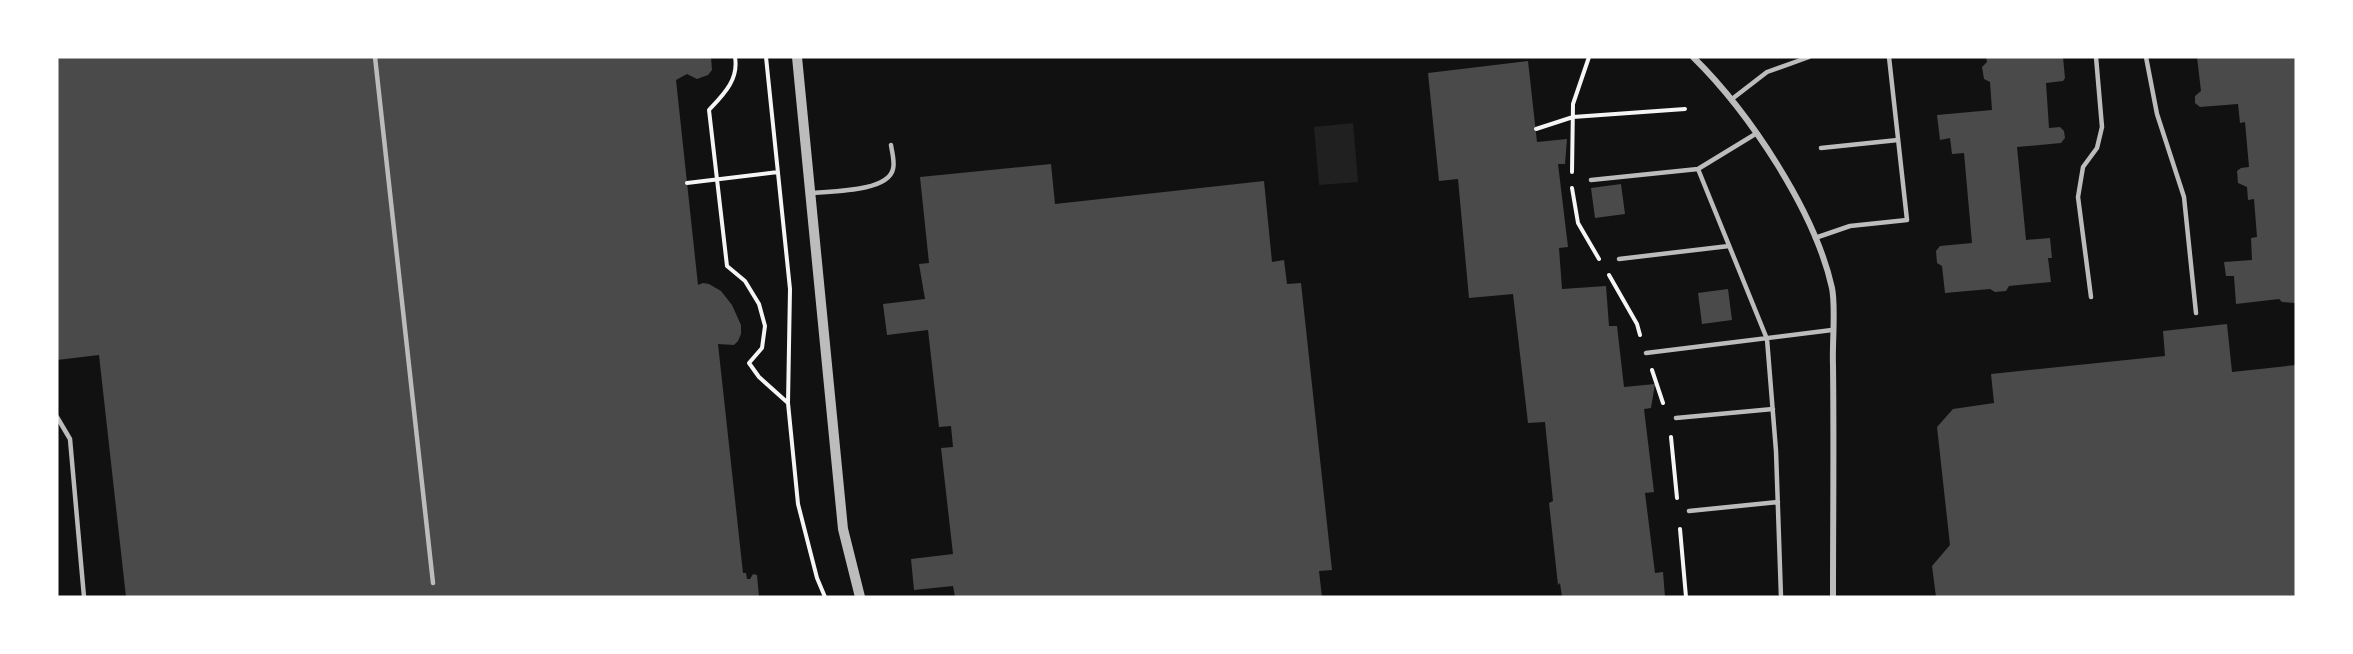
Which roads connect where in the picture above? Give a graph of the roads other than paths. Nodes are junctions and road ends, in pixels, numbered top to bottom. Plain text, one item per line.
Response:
1 (375, 57) edge
2 (797, 57) edge
3 (1693, 57) edge
4 (1809, 57) edge
5 (1889, 57) edge
6 (2096, 57) edge
7 (2146, 57) edge
8 (1732, 99) junction
9 (1757, 133) junction
10 (1898, 140) junction
11 (891, 145) dead end
12 (1821, 147) dead end
13 (1698, 169) junction
14 (1591, 180) dead end
15 (811, 193) junction
16 (1815, 238) junction
17 (1730, 246) junction
18 (1619, 259) dead end
19 (2091, 297) dead end
20 (2196, 313) dead end
21 (1832, 330) junction
22 (1767, 339) junction
23 (1646, 353) road end
24 (1773, 409) junction
25 (57, 417) edge
26 (1676, 418) dead end
27 (1778, 502) junction
28 (1689, 511) dead end
29 (433, 583) dead end
30 (84, 597) edge
31 (860, 597) edge
32 (1780, 597) edge
33 (1833, 597) edge

1 - 29 lane
2 - 15 street
3 - 8 street
4 - 8 lane
5 - 10 lane
6 - 19 lane
7 - 20 lane
8 - 9 street
9 - 13 lane
9 - 16 street
10 - 12 lane
10 - 16 lane
11 - 15 lane
13 - 14 lane
13 - 17 lane
15 - 31 street
16 - 21 street
17 - 18 lane
17 - 22 lane
21 - 22 lane
21 - 33 street
22 - 23 lane
22 - 24 lane
24 - 26 lane
24 - 27 lane
25 - 30 lane
27 - 28 lane
27 - 32 lane

